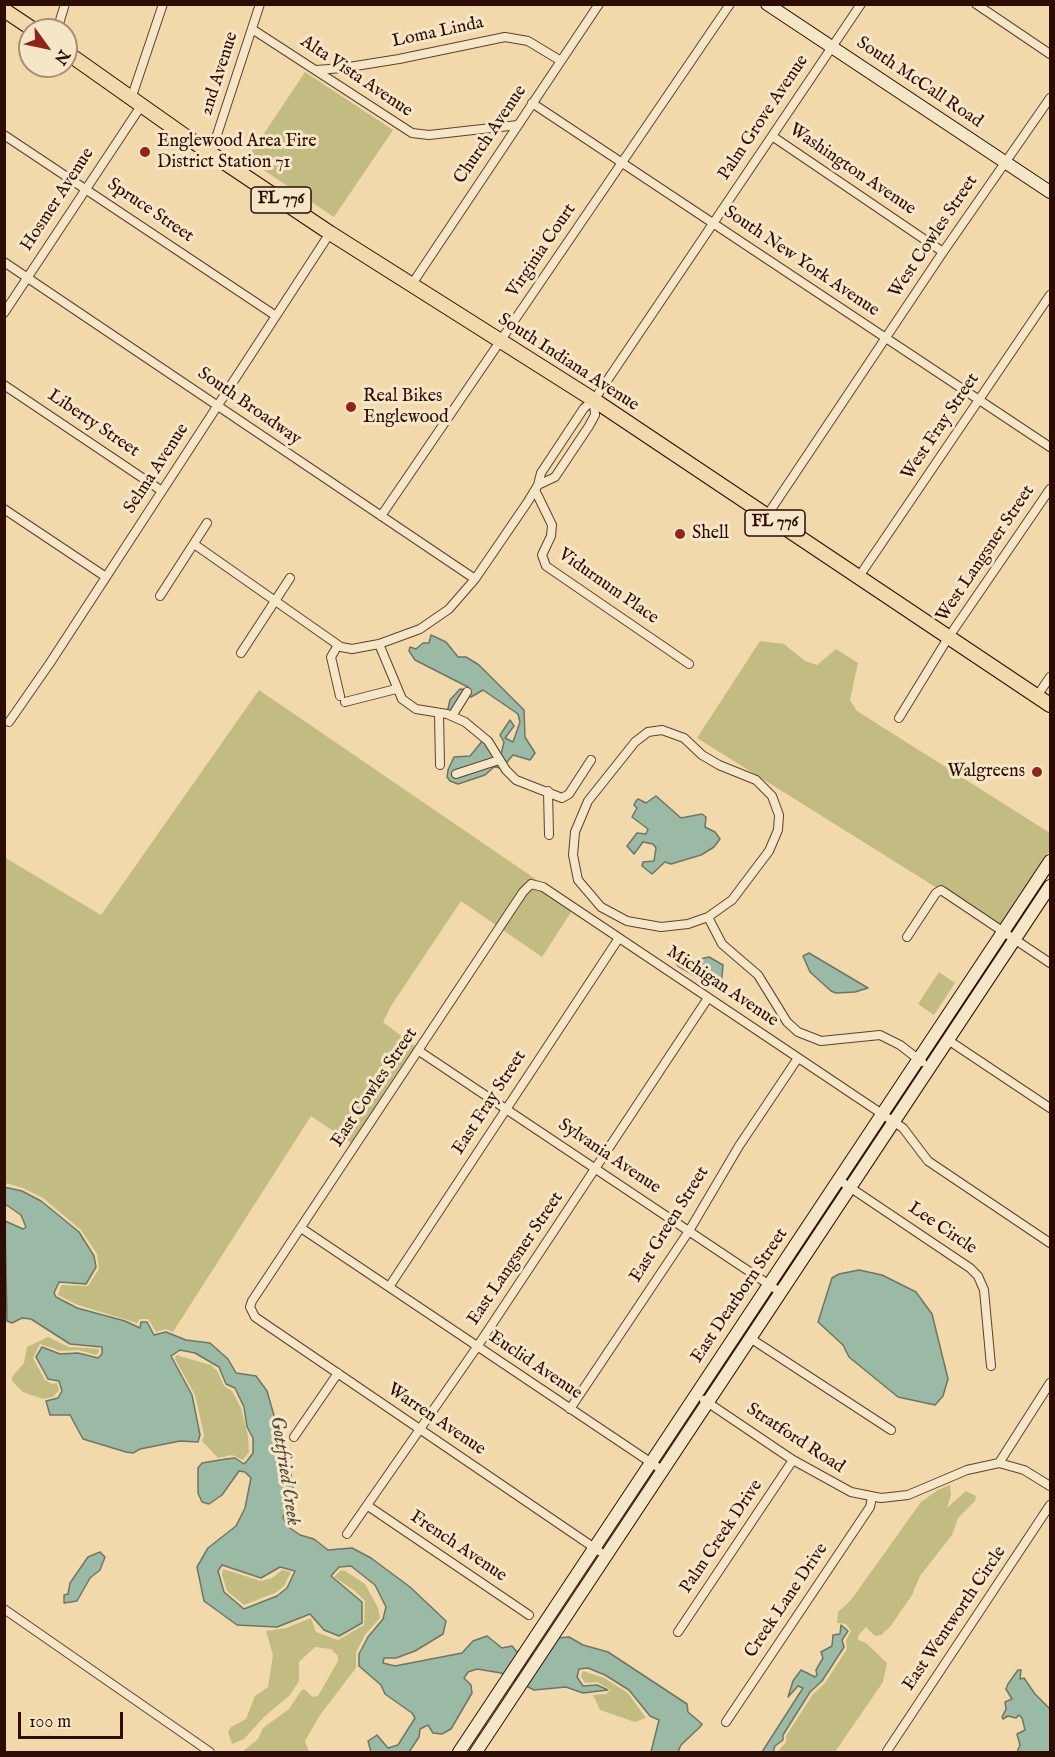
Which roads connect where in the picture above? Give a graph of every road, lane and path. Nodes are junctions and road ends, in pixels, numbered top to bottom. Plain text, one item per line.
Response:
1 (163, 4) edge
2 (260, 4) edge
3 (599, 4) edge
4 (730, 4) edge
5 (767, 4) edge
6 (861, 4) edge
7 (976, 4) edge
8 (4, 10) edge
9 (18, 19) edge
10 (252, 28) junction
11 (831, 47) junction
12 (1050, 54) edge
13 (78, 61) edge
14 (561, 61) junction
15 (316, 69) junction
16 (1050, 98) edge
17 (136, 102) junction
18 (532, 104) junction
19 (518, 125) junction
20 (4, 135) edge
21 (772, 136) junction
22 (211, 153) junction
23 (621, 163) junction
24 (1005, 163) junction
25 (85, 188) junction
26 (1050, 192) edge
27 (712, 223) junction
28 (330, 233) junction
29 (943, 252) junction
30 (4, 262) edge
31 (28, 277) junction
32 (412, 284) junction
33 (1050, 295) edge
34 (4, 314) edge
35 (276, 316) junction
36 (885, 338) junction
37 (501, 340) junction
38 (4, 385) edge
39 (594, 400) junction
40 (979, 401) junction
41 (219, 405) junction
42 (1050, 447) edge
43 (536, 488) junction
44 (1050, 489) edge
45 (162, 491) junction
46 (4, 509) edge
47 (381, 516) junction
48 (766, 517) junction
49 (207, 524) dead end
50 (194, 544) junction
51 (106, 577) junction
52 (290, 578) dead end
53 (858, 578) junction
54 (475, 579) junction
55 (160, 596) dead end
56 (276, 600) junction
57 (948, 638) junction
58 (379, 644) junction
59 (338, 645) junction
60 (241, 653) dead end
61 (689, 664) dead end
62 (1050, 678) edge
63 (396, 689) junction
64 (467, 692) dead end
65 (1038, 696) junction
66 (1050, 705) edge
67 (439, 712) junction
68 (452, 716) junction
69 (899, 718) dead end
70 (9, 722) dead end
71 (500, 760) junction
72 (591, 760) dead end
73 (440, 765) dead end
74 (456, 774) dead end
75 (548, 791) junction
76 (549, 836) dead end
77 (1050, 861) edge
78 (531, 884) joint
79 (1050, 886) edge
80 (708, 917) junction
81 (1004, 931) junction
82 (907, 937) dead end
83 (619, 938) junction
84 (1016, 939) junction
85 (1050, 963) edge
86 (708, 998) junction
87 (948, 1040) junction
88 (419, 1051) junction
89 (798, 1058) junction
90 (918, 1059) junction
91 (930, 1068) junction
92 (506, 1108) junction
93 (1050, 1108) edge
94 (883, 1114) junction
95 (894, 1121) junction
96 (597, 1168) junction
97 (838, 1180) junction
98 (850, 1188) junction
99 (301, 1228) junction
100 (689, 1231) junction
101 (1050, 1243) edge
102 (769, 1285) junction
103 (389, 1287) junction
104 (780, 1293) junction
105 (251, 1311) joint
106 (750, 1338) junction
107 (477, 1347) junction
108 (991, 1366) dead end
109 (338, 1373) junction
110 (1050, 1383) edge
111 (696, 1394) junction
112 (708, 1402) junction
113 (570, 1409) junction
114 (421, 1429) junction
115 (891, 1430) dead end
116 (294, 1437) dead end
117 (793, 1460) junction
118 (650, 1463) junction
119 (999, 1463) junction
120 (662, 1470) junction
121 (1050, 1486) edge
122 (872, 1497) junction
123 (1050, 1505) edge
124 (368, 1506) junction
125 (347, 1534) dead end
126 (594, 1548) junction
127 (605, 1556) junction
128 (4, 1609) edge
129 (530, 1615) dead end
130 (678, 1632) dead end
131 (726, 1722) dead end
132 (887, 1751) dead end
133 (210, 1752) edge
134 (459, 1752) edge
135 (476, 1752) edge

1 - 17 street, Hosmer Avenue
2 - 10 street, 2nd Avenue
3 - 14 street, Church Avenue
4 - 23 street, Virginia Court
5 - 11 main road, South McCall Road
6 - 11 street, Palm Grove Avenue
7 - 12 street
8 - 9 main road
10 - 15 street, Alta Vista Avenue
10 - 22 street, 2nd Avenue
11 - 21 street, Palm Grove Avenue
11 - 24 main road, South McCall Road
13 - 17 main road, South Indiana Avenue / FL 776
14 - 15 street, Loma Linda
14 - 18 street, Church Avenue
15 - 19 street, Alta Vista Avenue
16 - 24 street, West Cowles Street
17 - 22 main road, South Indiana Avenue / FL 776
17 - 25 street, Hosmer Avenue
18 - 19 street, Church Avenue
18 - 23 street, South New York Avenue
19 - 32 street, Church Avenue
20 - 25 street, Spruce Street
21 - 27 street, Palm Grove Avenue
21 - 29 street, Washington Avenue
22 - 28 main road, South Indiana Avenue / FL 776
23 - 27 street, South New York Avenue
23 - 37 street, Virginia Court
24 - 26 main road, South McCall Road
24 - 29 street, West Cowles Street
25 - 31 street, Hosmer Avenue
25 - 35 street, Spruce Street
27 - 36 street, South New York Avenue
27 - 39 street, Palm Grove Avenue
28 - 32 main road, South Indiana Avenue / FL 776
28 - 35 street, Selma Avenue
29 - 36 street, West Cowles Street
30 - 31 street, South Broadway
31 - 34 street, Hosmer Avenue
31 - 41 street, South Broadway
32 - 37 main road, South Indiana Avenue / FL 776
33 - 40 street, West Fray Street
35 - 41 street, Selma Avenue
36 - 40 street, South New York Avenue
36 - 48 street, West Cowles Street
37 - 39 main road, South Indiana Avenue / FL 776
37 - 47 street, Virginia Court
38 - 45 street, Liberty Street
39 - 43 street
39 - 43 street
39 - 48 main road, South Indiana Avenue / FL 776
40 - 42 street, South New York Avenue
40 - 53 street, West Fray Street
41 - 45 street, Selma Avenue
41 - 47 street, South Broadway
43 - 54 street
43 - 61 street, Vidurnum Place
44 - 57 street, West Langsner Street
45 - 51 street, Selma Avenue
46 - 51 street
47 - 54 street, South Broadway
48 - 53 main road, South Indiana Avenue / FL 776
49 - 50 street
50 - 55 street
50 - 56 street
51 - 70 street, Selma Avenue
52 - 56 street
53 - 57 main road, South Indiana Avenue / FL 776
54 - 58 street
56 - 59 street
56 - 60 street
57 - 65 main road, South Indiana Avenue / FL 776
57 - 69 street
58 - 59 street
58 - 63 street
59 - 63 street
62 - 65 street
63 - 67 street
64 - 68 street
65 - 66 main road, South Indiana Avenue / FL 776
67 - 68 street
67 - 73 street
68 - 71 street
71 - 74 street
71 - 75 street
72 - 75 street
75 - 76 street
77 - 81 main road, East Dearborn Street
78 - 83 street, Michigan Avenue
78 - 88 street, East Cowles Street
79 - 84 main road, East Dearborn Street
80 - 80 street
80 - 90 street
81 - 82 street
81 - 84 street
81 - 90 main road, East Dearborn Street
83 - 86 street, Michigan Avenue
83 - 92 street, East Fray Street
84 - 85 street
84 - 87 main road, East Dearborn Street
86 - 89 street, Michigan Avenue
86 - 96 street, East Langsner Street
87 - 91 main road, East Dearborn Street
87 - 93 street
88 - 92 street, Sylvania Avenue
88 - 99 street, East Cowles Street
89 - 94 street, Michigan Avenue
89 - 100 street, East Green Street
90 - 91 street
90 - 94 main road, East Dearborn Street
91 - 95 main road, East Dearborn Street
92 - 96 street, Sylvania Avenue
92 - 103 street, East Fray Street
94 - 95 street, Michigan Avenue
94 - 97 main road, East Dearborn Street
95 - 98 main road, East Dearborn Street
95 - 101 street, Michigan Avenue
96 - 100 street, Sylvania Avenue
96 - 107 street, East Langsner Street
97 - 98 street, Lee Circle
97 - 102 main road, East Dearborn Street
98 - 104 main road, East Dearborn Street
98 - 108 street, Lee Circle
99 - 103 street, Euclid Avenue
99 - 105 street, East Cowles Street
100 - 102 street, Sylvania Avenue
100 - 113 street, East Green Street
102 - 104 street, Sylvania Avenue
102 - 111 main road, East Dearborn Street
103 - 107 street, Euclid Avenue
104 - 106 main road, East Dearborn Street
105 - 109 street, Warren Avenue
106 - 112 main road, East Dearborn Street
106 - 115 street
107 - 113 street, Euclid Avenue
107 - 114 street, East Langsner Street
109 - 114 street, Warren Avenue
109 - 116 street
110 - 119 street
111 - 112 street, Stratford Road
111 - 118 main road, East Dearborn Street
112 - 117 street, Stratford Road
112 - 120 main road, East Dearborn Street
113 - 118 street, Euclid Avenue
114 - 124 street, East Langsner Street
114 - 126 street, Warren Avenue
117 - 122 street, Stratford Road
117 - 130 street, Palm Creek Drive
118 - 120 street, Euclid Avenue
118 - 126 main road, East Dearborn Street
119 - 121 street
119 - 122 street, Stratford Road
120 - 127 main road, East Dearborn Street
122 - 131 street, Creek Lane Drive
123 - 132 street, East Wentworth Circle
124 - 125 street, East Langsner Street
124 - 129 street, French Avenue
126 - 127 street, Warren Avenue
126 - 134 main road, East Dearborn Street
127 - 135 main road, East Dearborn Street
128 - 133 street

